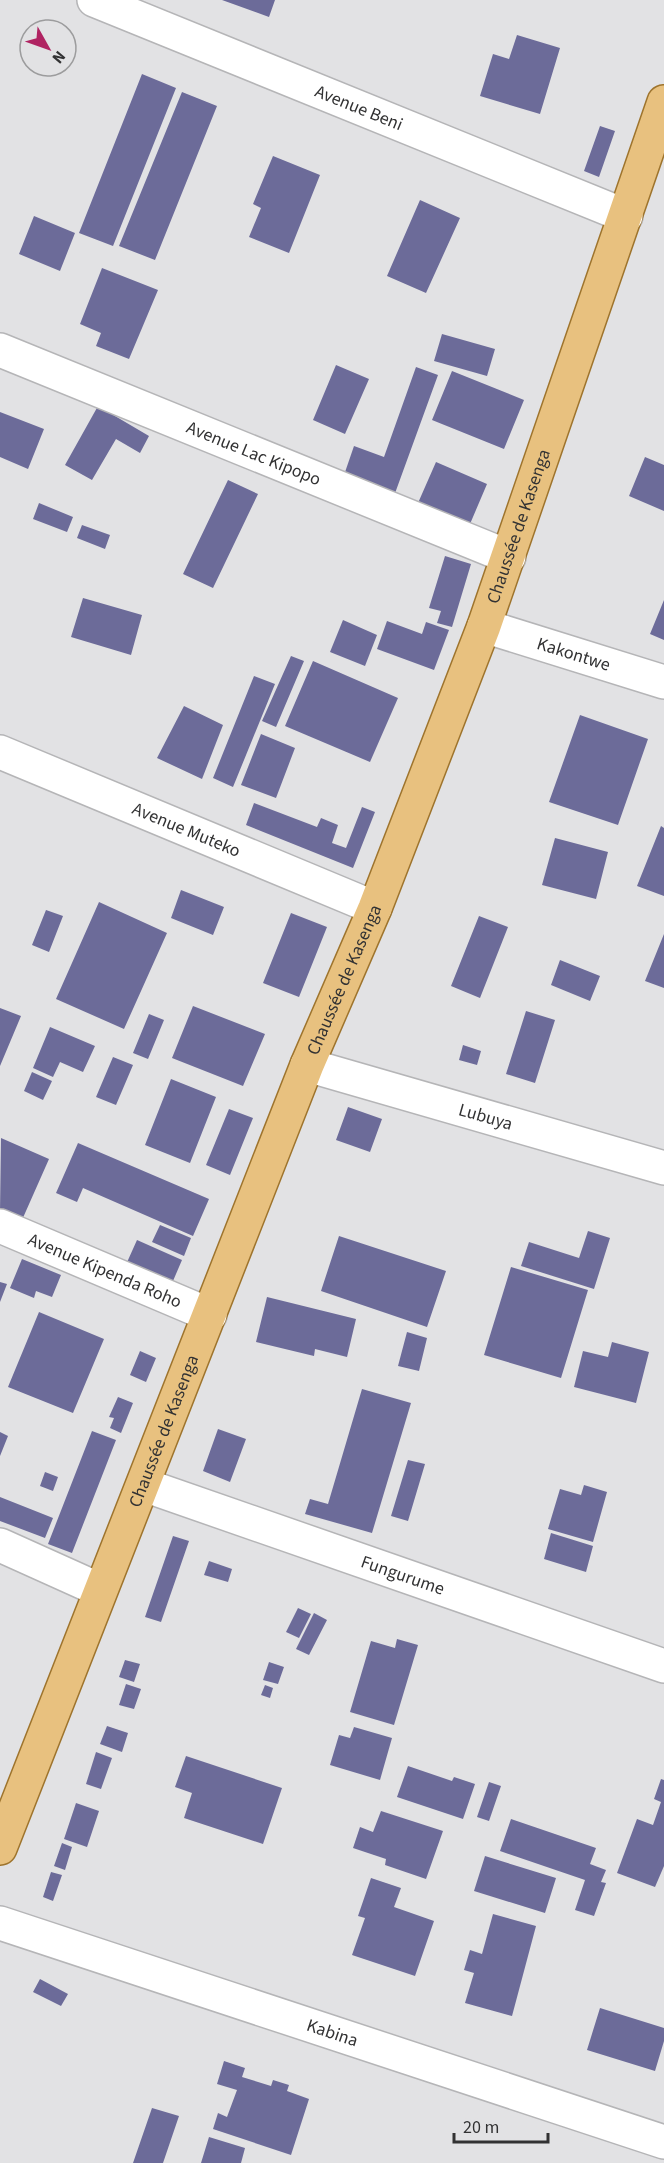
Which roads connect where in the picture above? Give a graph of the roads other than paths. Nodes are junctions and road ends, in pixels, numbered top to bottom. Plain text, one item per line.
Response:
1 (94, 0) edge
2 (664, 102) edge
3 (626, 216) junction
4 (0, 350) edge
5 (509, 557) junction
6 (484, 626) junction
7 (664, 682) edge
8 (0, 752) edge
9 (375, 908) junction
10 (307, 1065) junction
11 (664, 1168) edge
12 (0, 1226) edge
13 (210, 1315) junction
14 (144, 1485) junction
15 (0, 1545) edge
16 (100, 1590) junction
17 (664, 1666) edge
18 (3, 1831) edge
19 (0, 1923) edge
20 (664, 2142) edge

1 - 3 street, Avenue Beni
2 - 3 main road, Chaussée de Kasenga
3 - 5 main road, Chaussée de Kasenga
4 - 5 street, Avenue Lac Kipopo
5 - 6 main road, Chaussée de Kasenga
6 - 7 street, Kakontwe
6 - 9 main road, Chaussée de Kasenga
8 - 9 street, Avenue Muteko
9 - 10 main road, Chaussée de Kasenga
10 - 11 street, Lubuya
10 - 13 main road, Chaussée de Kasenga
12 - 13 street, Avenue Kipenda Roho
13 - 14 main road, Chaussée de Kasenga
14 - 16 main road, Chaussée de Kasenga
14 - 17 street, Fungurume
15 - 16 street
16 - 18 main road, Chaussée de Kasenga
19 - 20 street, Kabina

